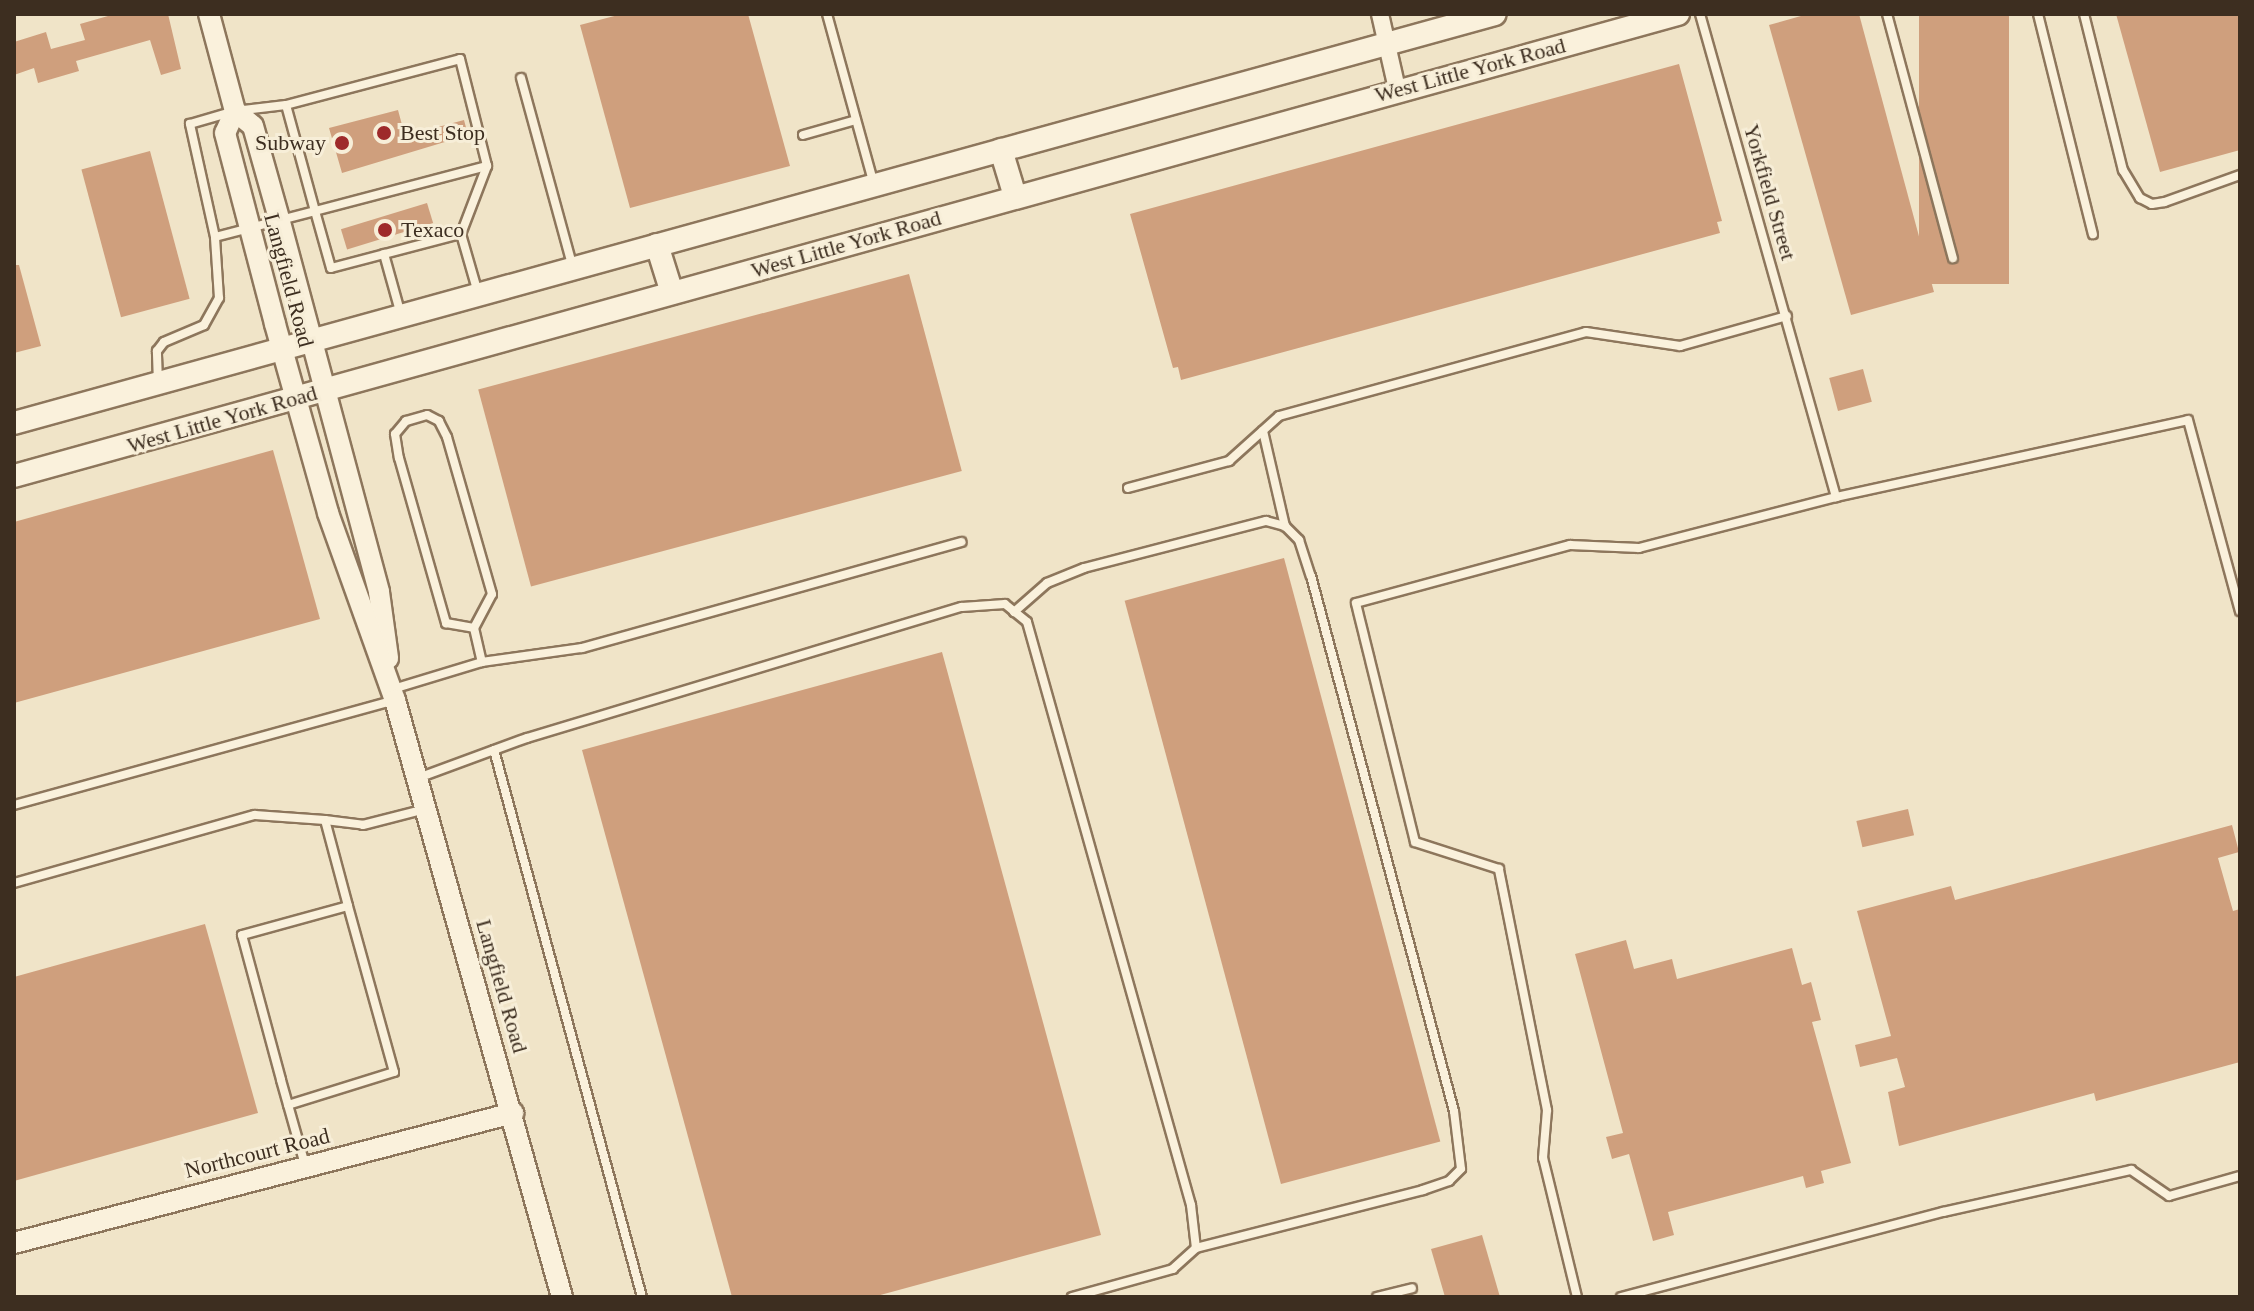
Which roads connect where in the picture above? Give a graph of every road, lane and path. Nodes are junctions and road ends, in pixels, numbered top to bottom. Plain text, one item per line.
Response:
1 (209, 14) edge
2 (827, 14) edge
3 (1380, 14) edge
4 (1495, 14) edge
5 (1678, 14) edge
6 (1700, 14) edge
7 (1887, 14) edge
8 (2038, 14) edge
9 (2084, 14) edge
10 (1386, 44) junction
11 (521, 78) dead end
12 (1397, 89) junction
13 (286, 105) junction
14 (235, 111) junction
15 (856, 120) junction
16 (803, 135) dead end
17 (1001, 150) junction
18 (487, 166) junction
19 (2240, 175) edge
20 (874, 185) junction
21 (1015, 196) junction
22 (315, 211) junction
23 (280, 222) junction
24 (250, 228) junction
25 (461, 234) junction
26 (2093, 234) dead end
27 (215, 237) junction
28 (657, 245) junction
29 (384, 254) junction
30 (1953, 258) dead end
31 (573, 269) junction
32 (672, 293) junction
33 (478, 295) junction
34 (402, 316) junction
35 (1787, 316) junction
36 (312, 340) junction
37 (283, 348) junction
38 (158, 383) junction
39 (325, 390) junction
40 (296, 398) junction
41 (14, 423) edge
42 (1263, 431) junction
43 (14, 476) edge
44 (1128, 488) dead end
45 (1836, 497) junction
46 (1285, 526) junction
47 (961, 542) dead end
48 (2240, 611) edge
49 (1014, 612) junction
50 (474, 628) junction
51 (482, 662) junction
52 (394, 694) junction
53 (494, 750) junction
54 (417, 778) junction
55 (14, 805) edge
56 (426, 809) junction
57 (325, 820) junction
58 (14, 883) edge
59 (348, 906) junction
60 (288, 1105) junction
61 (513, 1113) junction
62 (305, 1166) junction
63 (2240, 1176) edge
64 (14, 1243) edge
65 (1196, 1248) junction
66 (1412, 1288) dead end
67 (562, 1297) edge
68 (642, 1297) edge
69 (1072, 1297) edge
70 (1377, 1297) edge
71 (1577, 1297) edge
72 (1621, 1297) edge

1 - 14 street, Langfield Road
2 - 15 lane
3 - 10 street
4 - 10 main road
5 - 12 main road, West Little York Road
6 - 35 lane, Yorkfield Street
7 - 30 lane
8 - 26 lane
9 - 19 lane
10 - 12 street
10 - 17 main road
11 - 31 lane
12 - 21 main road, West Little York Road
13 - 14 lane
13 - 18 lane
13 - 22 lane
14 - 23 street, Langfield Road
14 - 24 street, Langfield Road
14 - 27 lane
15 - 16 lane
15 - 20 lane
17 - 20 main road
17 - 21 main road
18 - 22 lane
18 - 25 lane
20 - 28 main road
21 - 32 main road, West Little York Road
22 - 23 lane
22 - 29 lane
23 - 24 lane
23 - 36 street, Langfield Road
24 - 27 lane
24 - 37 street, Langfield Road
25 - 29 lane
25 - 33 lane
27 - 38 lane
28 - 31 main road
28 - 32 main road
29 - 34 lane
31 - 33 main road
32 - 39 main road, West Little York Road
33 - 34 main road
34 - 36 main road
35 - 42 lane
35 - 45 lane, Yorkfield Street
36 - 37 main road
36 - 39 street, Langfield Road
37 - 38 main road
37 - 40 street, Langfield Road
38 - 41 main road
39 - 40 main road, West Little York Road
39 - 52 street, Langfield Road
40 - 43 main road, West Little York Road
40 - 52 street, Langfield Road
42 - 44 lane
42 - 46 lane
45 - 48 lane
45 - 71 lane
46 - 49 lane
46 - 65 lane
47 - 51 lane
49 - 53 lane
49 - 65 lane
50 - 50 lane
50 - 51 lane
51 - 52 lane
52 - 54 street, Langfield Road
52 - 55 lane
53 - 54 lane
53 - 68 lane
54 - 56 street, Langfield Road
56 - 57 lane
56 - 61 street, Langfield Road
57 - 58 lane
57 - 59 lane
59 - 60 lane
59 - 60 lane
60 - 62 lane
61 - 62 street, Northcourt Road
61 - 67 street, Langfield Road
62 - 64 street, Northcourt Road
63 - 72 lane
65 - 69 lane
66 - 70 lane

